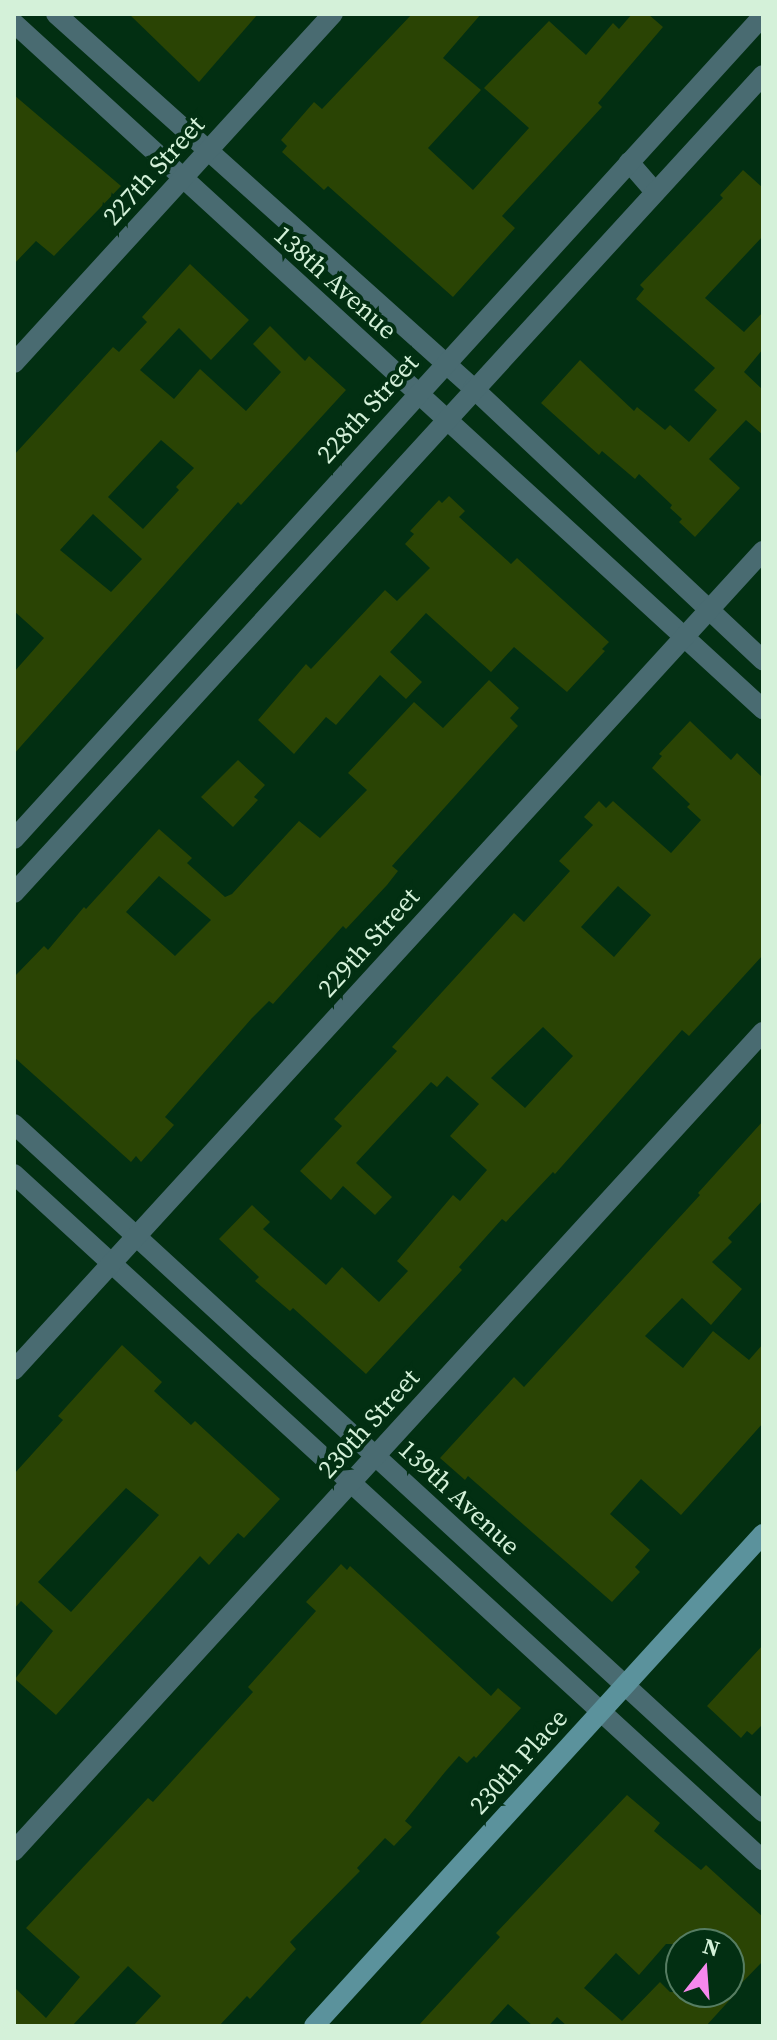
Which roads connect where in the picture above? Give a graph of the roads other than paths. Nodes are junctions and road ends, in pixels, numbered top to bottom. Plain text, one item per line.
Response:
1 (56, 14) edge
2 (333, 14) edge
3 (763, 16) edge
4 (14, 23) edge
5 (763, 75) edge
6 (207, 152) junction
7 (629, 162) junction
8 (182, 179) junction
9 (655, 192) junction
10 (445, 362) junction
11 (14, 363) edge
12 (473, 388) junction
13 (418, 393) junction
14 (445, 418) junction
15 (763, 551) edge
16 (709, 610) junction
17 (685, 637) junction
18 (763, 660) edge
19 (763, 709) edge
20 (14, 839) edge
21 (14, 893) edge
22 (763, 1032) edge
23 (14, 1124) edge
24 (14, 1174) edge
25 (137, 1235) junction
26 (110, 1265) junction
27 (14, 1370) edge
28 (376, 1455) junction
29 (352, 1482) junction
30 (763, 1534) edge
31 (624, 1687) junction
32 (600, 1712) junction
33 (763, 1812) edge
34 (14, 1851) edge
35 (763, 1860) edge
36 (314, 2026) edge

1 - 6 street, 138th Avenue
2 - 6 street, 227th Street
3 - 7 street, 228th Street
4 - 8 street, 138th Avenue
5 - 9 street
6 - 8 street, 227th Street
6 - 10 street, 138th Avenue
7 - 9 street
7 - 10 street, 228th Street
8 - 11 street, 227th Street
8 - 13 street, 138th Avenue
9 - 12 street
10 - 12 street, 138th Avenue
10 - 13 street, 228th Street
12 - 14 street
12 - 16 street, 138th Avenue
13 - 14 street, 138th Avenue
13 - 20 street, 228th Street
14 - 17 street, 138th Avenue
14 - 21 street
15 - 16 street, 229th Street
16 - 17 street, 229th Street
16 - 18 street, 138th Avenue
17 - 19 street, 138th Avenue
17 - 25 street, 229th Street
22 - 28 street, 230th Street
23 - 25 street, 139th Avenue
24 - 26 street
25 - 26 street, 229th Street
25 - 28 street, 139th Avenue
26 - 27 street, 229th Street
26 - 29 street
28 - 29 street, 230th Street
28 - 31 street, 139th Avenue
29 - 32 street
29 - 34 street, 230th Street
30 - 31 street, 230th Place
31 - 32 street, 230th Place
31 - 33 street, 139th Avenue
32 - 35 street
32 - 36 street, 230th Place

